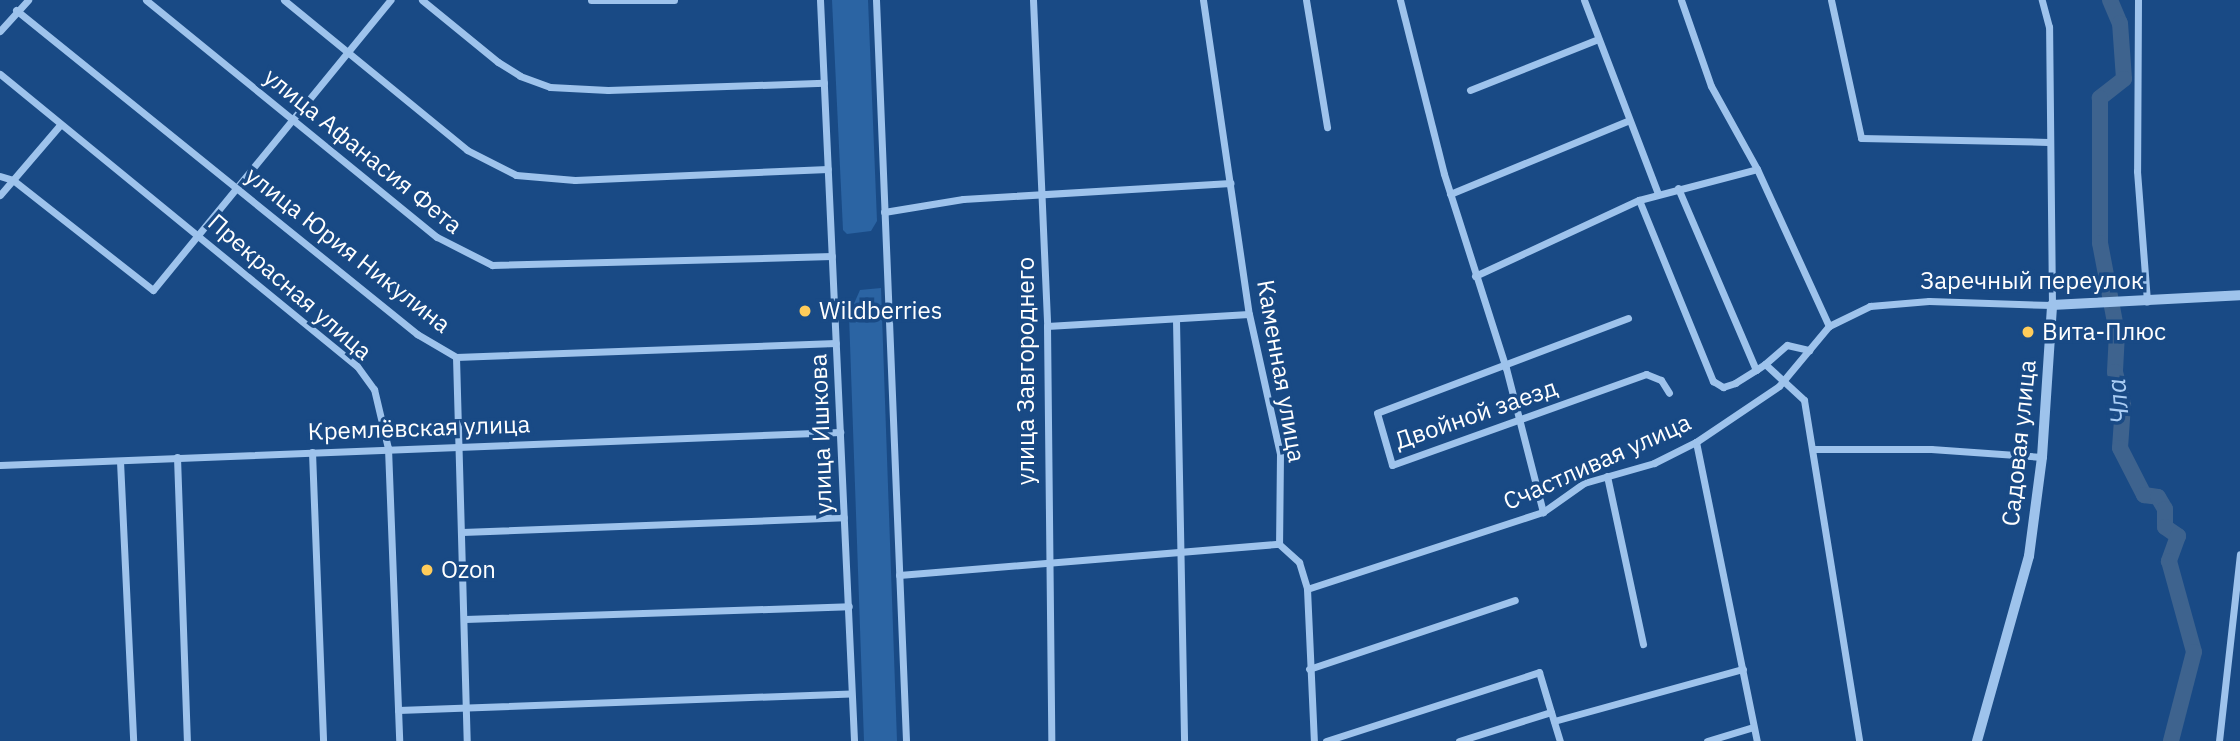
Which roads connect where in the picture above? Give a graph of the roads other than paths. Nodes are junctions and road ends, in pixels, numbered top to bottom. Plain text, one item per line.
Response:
1 (28, 0) edge
2 (146, 0) edge
3 (284, 0) edge
4 (390, 0) edge
5 (422, 0) edge
6 (592, 0) edge
7 (674, 0) edge
8 (820, 0) edge
9 (876, 0) edge
10 (1033, 0) edge
11 (1203, 0) edge
12 (1306, 0) edge
13 (1400, 0) edge
14 (1584, 0) edge
15 (1681, 0) edge
16 (1831, 0) edge
17 (2042, 0) edge
18 (2138, 0) edge
19 (16, 10) junction
20 (0, 32) edge
21 (1598, 39) junction
22 (348, 51) junction
23 (0, 74) edge
24 (824, 83) junction
25 (1470, 90) dead end
26 (291, 119) junction
27 (1628, 121) junction
28 (60, 125) junction
29 (1327, 127) dead end
30 (2048, 142) junction
31 (828, 169) junction
32 (1757, 169) junction
33 (0, 176) edge
34 (13, 180) junction
35 (1231, 183) junction
36 (237, 188) junction
37 (1678, 188) junction
38 (1042, 193) junction
39 (1450, 194) junction
40 (1658, 194) junction
41 (0, 195) edge
42 (1639, 201) junction
43 (884, 212) junction
44 (200, 235) junction
45 (832, 256) junction
46 (1475, 276) junction
47 (2240, 295) edge
48 (2147, 303) junction
49 (2052, 306) junction
50 (1249, 314) junction
51 (1628, 318) dead end
52 (1176, 320) junction
53 (1047, 326) junction
54 (1829, 326) junction
55 (836, 343) junction
56 (1809, 350) junction
57 (456, 357) junction
58 (1765, 364) junction
59 (1506, 368) junction
60 (1756, 370) junction
61 (1785, 380) junction
62 (1669, 393) dead end
63 (1520, 421) junction
64 (840, 432) junction
65 (1696, 442) junction
66 (460, 445) junction
67 (388, 448) junction
68 (1814, 449) junction
69 (312, 452) junction
70 (177, 457) junction
71 (2042, 457) junction
72 (120, 461) junction
73 (0, 465) edge
74 (1607, 476) junction
75 (1543, 512) junction
76 (844, 517) junction
77 (462, 532) junction
78 (1279, 544) junction
79 (2240, 554) edge
80 (1178, 555) junction
81 (1046, 565) junction
82 (899, 575) junction
83 (1307, 589) junction
84 (1515, 600) dead end
85 (849, 606) junction
86 (465, 620) junction
87 (1643, 644) dead end
88 (1309, 669) junction
89 (1743, 669) junction
90 (851, 693) junction
91 (466, 708) junction
92 (398, 710) junction
93 (1551, 712) junction
94 (1554, 721) junction
95 (1753, 727) junction
96 (133, 741) edge
97 (187, 741) edge
98 (323, 741) edge
99 (399, 741) edge
100 (467, 741) edge
101 (853, 741) edge
102 (906, 741) edge
103 (1051, 741) edge
104 (1184, 741) edge
105 (1314, 741) edge
106 (1326, 741) edge
107 (1459, 741) edge
108 (1560, 741) edge
109 (1707, 741) edge
110 (1757, 741) edge
111 (1859, 741) edge
112 (1977, 741) edge
113 (2219, 741) edge

1 - 19 street
2 - 26 street, улица Афанасия Фета
3 - 22 street
4 - 22 street
5 - 24 street
6 - 7 street
8 - 24 street, улица Ишкова
9 - 43 street
10 - 38 street, улица Завгороднего
11 - 35 street, Каменная улица
12 - 29 street
13 - 39 street
14 - 21 street
15 - 32 street
16 - 30 street
17 - 30 street, Садовая улица
18 - 48 street
19 - 20 street
19 - 36 street, улица Юрия Никулина
21 - 25 street
21 - 27 street
22 - 26 street
22 - 31 street
23 - 28 street, Прекрасная улица
24 - 31 street, улица Ишкова
26 - 36 street
26 - 45 street, улица Афанасия Фета
27 - 39 street
27 - 40 street
28 - 34 street
28 - 44 street, Прекрасная улица
30 - 49 street, Садовая улица
31 - 45 street, улица Ишкова
32 - 37 street
32 - 54 street
33 - 34 street
34 - 41 street
34 - 44 street
35 - 38 street
35 - 50 street, Каменная улица
36 - 44 street
36 - 57 street, улица Юрия Никулина
37 - 40 street
37 - 60 street
38 - 43 street
38 - 53 street, улица Завгороднего
39 - 46 street
40 - 42 street
42 - 46 street
42 - 60 street
43 - 82 street
44 - 67 street, Прекрасная улица
45 - 55 street, улица Ишкова
46 - 59 street
47 - 48 street, Заречный переулок
48 - 49 street, Заречный переулок
49 - 54 street, Заречный переулок
49 - 71 street, Садовая улица
50 - 52 street
50 - 78 street, Каменная улица
51 - 59 street, Двойной заезд
52 - 53 street
52 - 80 street
53 - 81 street, улица Завгороднего
54 - 56 street, Счастливая улица
55 - 57 street
55 - 64 street, улица Ишкова
56 - 58 street
56 - 61 street, Счастливая улица
57 - 66 street, улица Юрия Никулина
58 - 60 street
58 - 61 street
59 - 63 street
59 - 63 street, Двойной заезд
61 - 65 street, Счастливая улица
61 - 68 street
62 - 63 street, Двойной заезд
63 - 75 street
64 - 66 street, Кремлёвская улица
64 - 76 street, улица Ишкова
65 - 74 street, Счастливая улица
65 - 89 street
66 - 67 street, Кремлёвская улица
66 - 77 street, улица Юрия Никулина
67 - 69 street, Кремлёвская улица
67 - 92 street, Прекрасная улица
68 - 71 street
68 - 111 street
69 - 70 street, Кремлёвская улица
69 - 98 street
70 - 72 street, Кремлёвская улица
70 - 97 street
71 - 112 street, Садовая улица
72 - 73 street, Кремлёвская улица
72 - 96 street
74 - 75 street, Счастливая улица
74 - 87 street
75 - 83 street, Счастливая улица
76 - 77 street
76 - 85 street, улица Ишкова
77 - 86 street, улица Юрия Никулина
78 - 80 street
78 - 83 street
79 - 113 street
80 - 81 street
80 - 104 street
81 - 82 street
81 - 103 street, улица Завгороднего
82 - 102 street
83 - 88 street
84 - 88 street
85 - 86 street
85 - 90 street, улица Ишкова
86 - 91 street, улица Юрия Никулина
88 - 105 street
89 - 94 street
89 - 95 street
90 - 91 street
90 - 101 street, улица Ишкова
91 - 92 street
91 - 100 street, улица Юрия Никулина
92 - 99 street, Прекрасная улица
93 - 94 street
93 - 106 street
93 - 107 street
94 - 108 street
95 - 109 street
95 - 110 street

